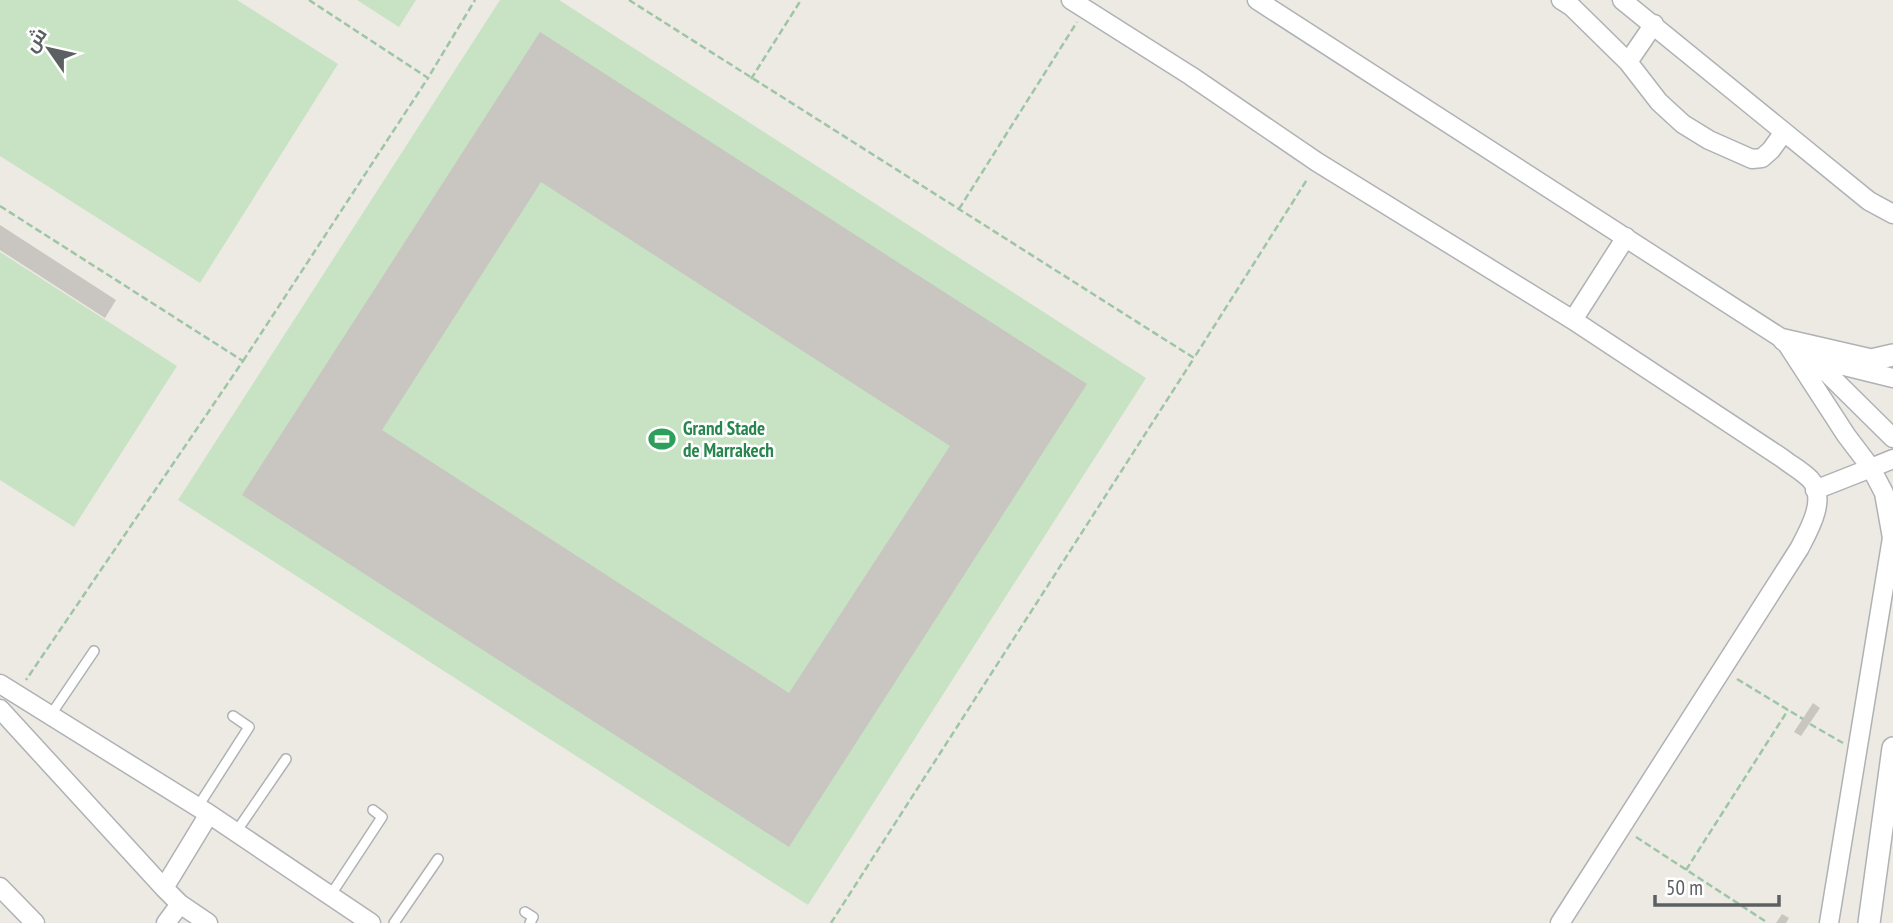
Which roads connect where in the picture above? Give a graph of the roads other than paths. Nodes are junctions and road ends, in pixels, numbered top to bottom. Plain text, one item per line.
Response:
1 (1257, 0) edge
2 (1562, 0) edge
3 (1622, 0) edge
4 (1078, 5) edge
5 (1654, 24) junction
6 (1628, 62) junction
7 (1784, 132) junction
8 (1893, 215) edge
9 (1626, 237) junction
10 (1573, 320) junction
11 (1784, 340) junction
12 (1893, 355) edge
13 (1812, 358) junction
14 (1893, 378) edge
15 (1893, 438) edge
16 (1893, 459) edge
17 (1871, 468) junction
18 (1815, 490) junction
19 (94, 651) dead end
20 (0, 684) edge
21 (0, 709) edge
22 (50, 716) junction
23 (233, 716) dead end
24 (1893, 748) edge
25 (286, 759) dead end
26 (373, 810) dead end
27 (203, 811) junction
28 (236, 832) junction
29 (438, 859) dead end
30 (0, 887) edge
31 (164, 888) junction
32 (330, 896) junction
33 (180, 904) junction
34 (525, 912) dead end
35 (352, 918) edge
36 (36, 923) edge
37 (166, 923) edge
38 (208, 923) edge
39 (371, 923) edge
40 (394, 923) edge
41 (530, 923) edge
42 (1560, 923) edge
43 (1829, 923) edge
44 (1869, 923) edge

1 - 9 street
2 - 6 street
3 - 5 street
4 - 10 street
5 - 6 street
5 - 7 street
6 - 7 street
7 - 8 street
9 - 10 street
9 - 11 street
10 - 18 street
11 - 12 street
11 - 13 street
11 - 17 street
13 - 14 street
13 - 15 street
16 - 17 street
17 - 18 street
17 - 43 street
18 - 42 street
19 - 22 lane
20 - 22 street
21 - 31 street
22 - 27 street
23 - 27 lane
24 - 44 street
25 - 28 lane
26 - 32 lane
27 - 28 street
27 - 31 street
28 - 32 street
29 - 40 lane
30 - 36 street
31 - 33 street
32 - 35 street
33 - 37 street
33 - 38 street
34 - 41 lane
35 - 39 street

